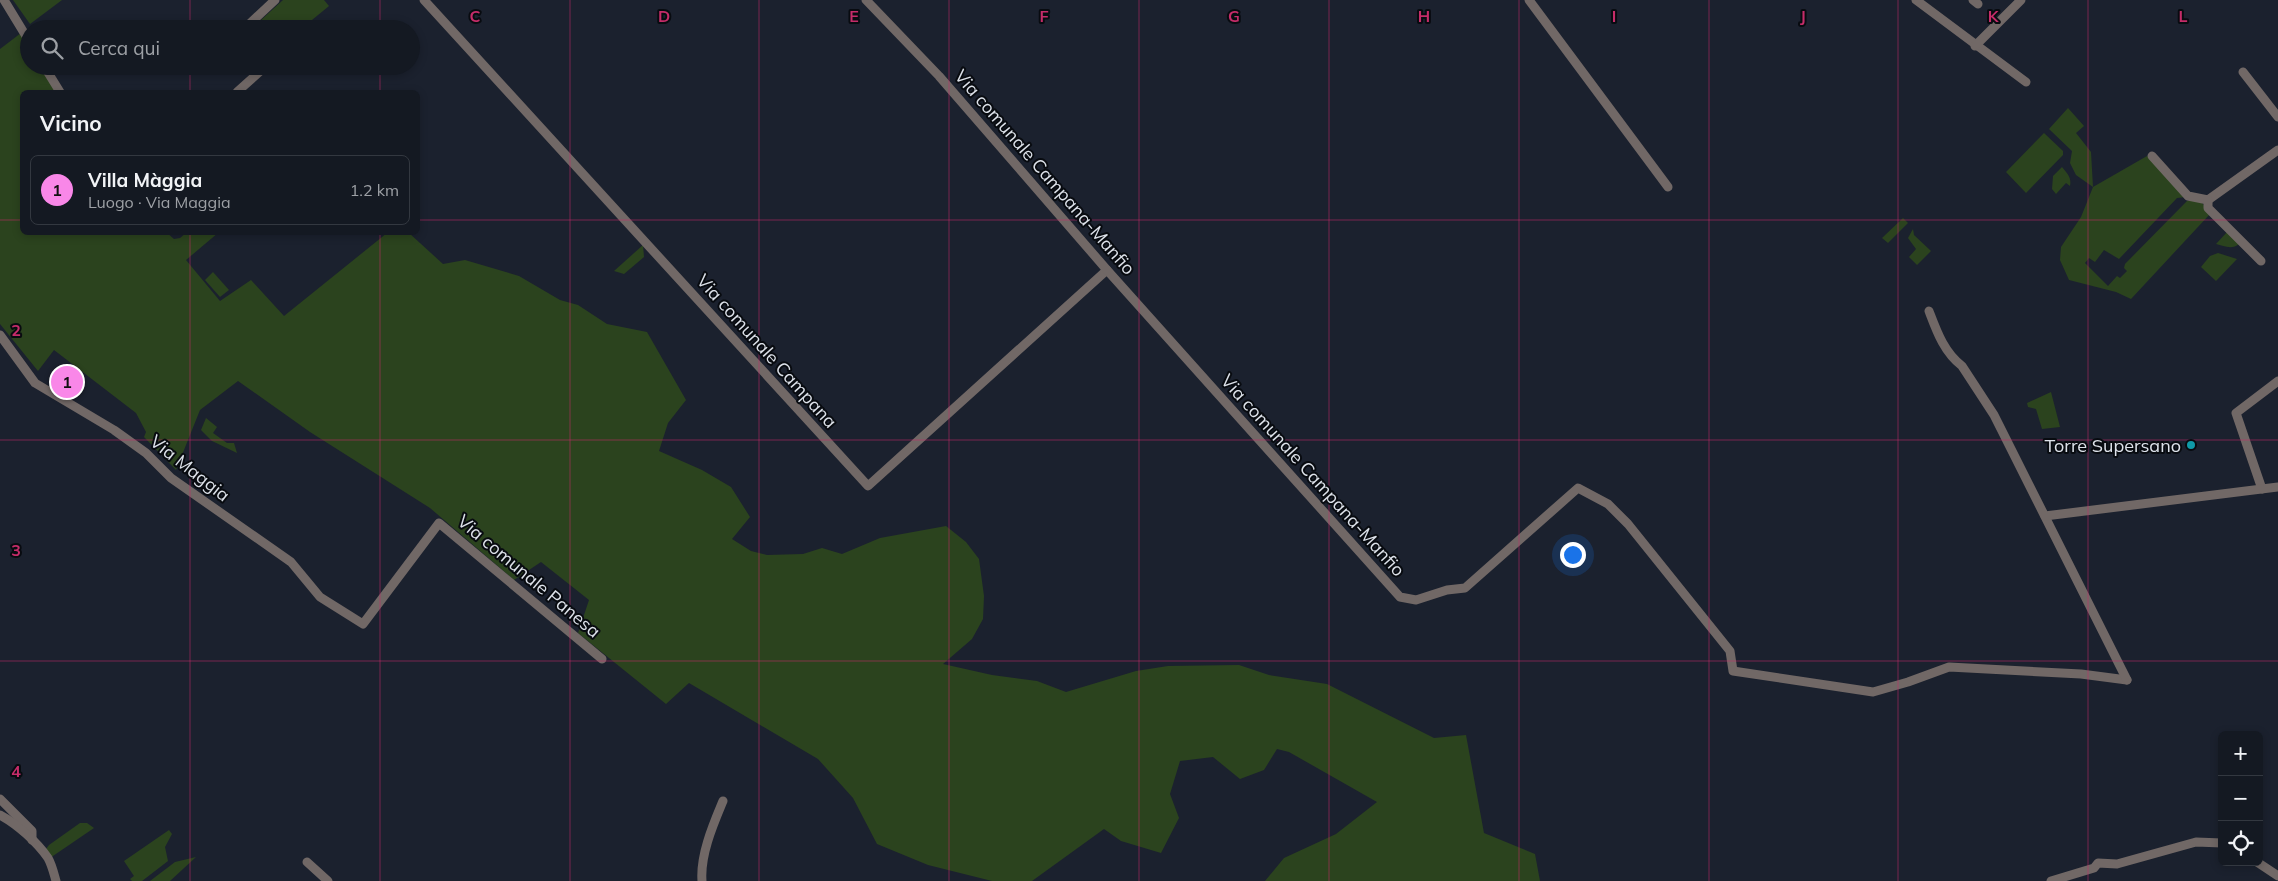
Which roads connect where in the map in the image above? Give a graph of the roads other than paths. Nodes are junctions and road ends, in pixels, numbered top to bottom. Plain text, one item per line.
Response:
1 (4, 0) edge
2 (275, 0) edge
3 (424, 0) edge
4 (866, 0) edge
5 (1529, 0) edge
6 (1916, 0) edge
7 (2021, 0) edge
8 (254, 20) edge
9 (20, 22) edge
10 (1975, 46) junction
11 (2243, 72) dead end
12 (50, 75) edge
13 (256, 75) edge
14 (2026, 82) dead end
15 (59, 90) edge
16 (239, 90) edge
17 (2278, 117) edge
18 (2278, 150) edge
19 (2152, 156) dead end
20 (1668, 187) dead end
21 (2208, 200) junction
22 (2260, 261) dead end
23 (1108, 270) junction
24 (1929, 311) dead end
25 (1, 337) edge
26 (2278, 381) edge
27 (2278, 487) edge
28 (2262, 489) junction
29 (2045, 516) junction
30 (363, 624) joint
31 (602, 659) dead end
32 (0, 799) edge
33 (723, 801) dead end
34 (0, 815) edge
35 (32, 840) junction
36 (2218, 843) edge
37 (307, 862) dead end
38 (2263, 866) edge
39 (2278, 876) edge
40 (56, 881) edge
41 (328, 881) edge
42 (702, 881) edge
43 (2051, 881) edge

1 - 9 street
2 - 8 street
3 - 23 street, Via comunale Campana
4 - 23 street, Via comunale Campana-Manfio
5 - 20 street
6 - 10 street
7 - 10 street
10 - 14 street
11 - 17 street
12 - 15 street
13 - 16 street
18 - 21 street
19 - 21 street
21 - 22 street
23 - 29 street, Via comunale Campana-Manfio
24 - 29 street
25 - 30 street, Via Maggia
26 - 28 street
27 - 28 street
28 - 29 street
30 - 31 street, Via comunale Panesa
32 - 35 street
33 - 42 street
34 - 35 street
35 - 40 street
36 - 43 street
37 - 41 street
38 - 39 street

